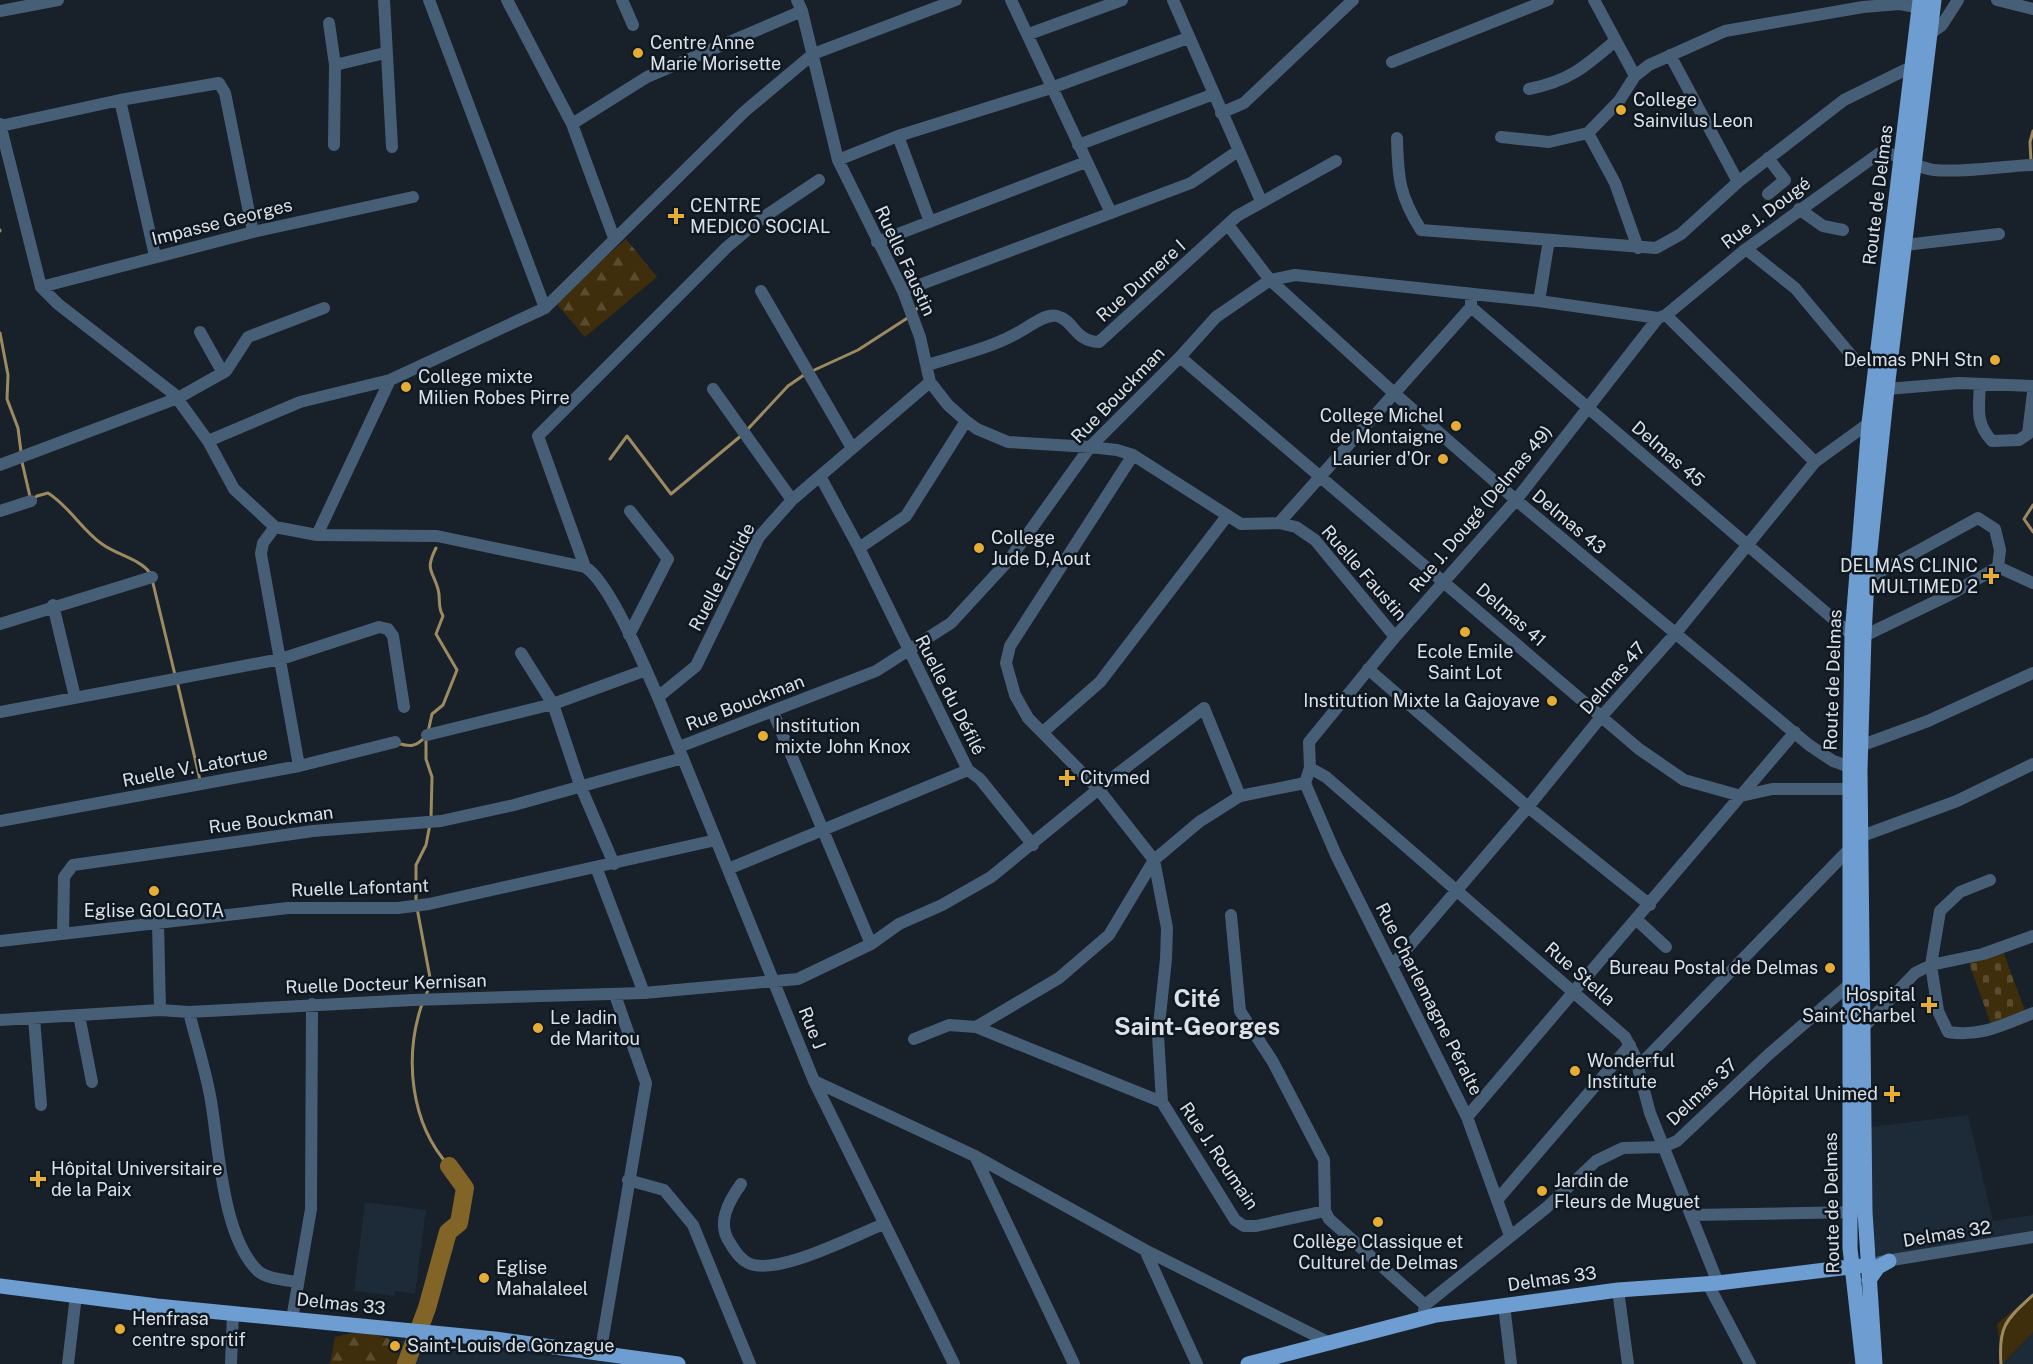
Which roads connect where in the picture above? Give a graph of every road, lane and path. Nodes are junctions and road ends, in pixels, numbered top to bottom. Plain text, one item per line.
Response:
1 (58, 0) edge
2 (384, 0) edge
3 (429, 0) edge
4 (507, 0) edge
5 (622, 0) edge
6 (956, 0) edge
7 (1011, 0) edge
8 (1122, 0) edge
9 (1353, 0) edge
10 (1548, 0) edge
11 (1594, 0) edge
12 (1958, 0) edge
13 (1997, 0) edge
14 (1178, 3) edge
15 (1926, 4) edge
16 (800, 5) edge
17 (2033, 9) edge
18 (0, 11) edge
19 (329, 23) dead end
20 (633, 25) dead end
21 (1029, 34) junction
22 (1928, 34) junction
23 (1188, 38) junction
24 (1616, 41) junction
25 (385, 53) junction
26 (813, 54) junction
27 (1670, 55) junction
28 (1392, 62) dead end
29 (334, 65) junction
30 (1918, 69) junction
31 (1635, 76) junction
32 (1051, 87) junction
33 (1529, 89) dead end
34 (1214, 94) junction
35 (120, 100) junction
36 (1221, 113) junction
37 (572, 124) junction
38 (0, 125) edge
39 (1588, 133) junction
40 (897, 136) junction
41 (1501, 137) dead end
42 (1397, 138) dead end
43 (334, 145) dead end
44 (1078, 145) junction
45 (392, 147) dead end
46 (1238, 151) junction
47 (1902, 156) junction
48 (1768, 158) junction
49 (838, 160) junction
50 (1336, 161) dead end
51 (1086, 162) junction
52 (2033, 165) edge
53 (1916, 166) junction
54 (819, 180) dead end
55 (1738, 182) junction
56 (1768, 194) dead end
57 (412, 197) dead end
58 (1261, 201) junction
59 (1799, 209) junction
60 (1111, 213) junction
61 (930, 222) junction
62 (1228, 225) junction
63 (1843, 230) dead end
64 (253, 232) junction
65 (1999, 234) dead end
66 (614, 238) junction
67 (1549, 240) junction
68 (877, 242) junction
69 (1905, 245) junction
70 (1638, 248) junction
71 (1746, 249) junction
72 (154, 256) junction
73 (1270, 280) junction
74 (41, 287) junction
75 (761, 291) dead end
76 (903, 291) junction
77 (1471, 294) junction
78 (1539, 301) junction
79 (1471, 307) junction
80 (324, 308) dead end
81 (545, 308) junction
82 (1662, 317) junction
83 (200, 332) dead end
84 (1180, 357) junction
85 (1856, 361) dead end
86 (928, 365) junction
87 (223, 373) junction
88 (390, 380) junction
89 (930, 382) junction
90 (1980, 384) junction
91 (2033, 386) edge
92 (713, 389) dead end
93 (1887, 389) junction
94 (2033, 392) edge
95 (1395, 394) junction
96 (176, 396) junction
97 (1588, 408) junction
98 (966, 421) junction
99 (1869, 423) junction
100 (208, 441) junction
101 (1090, 447) junction
102 (852, 448) junction
103 (1133, 456) junction
104 (1815, 462) junction
105 (0, 465) edge
106 (820, 476) junction
107 (1321, 477) junction
108 (792, 500) junction
109 (1516, 500) junction
110 (31, 501) dead end
111 (0, 511) edge
112 (630, 511) dead end
113 (1227, 516) junction
114 (1279, 523) junction
115 (275, 527) junction
116 (317, 535) junction
117 (1745, 544) junction
118 (859, 548) junction
119 (585, 567) junction
120 (1998, 567) junction
121 (152, 577) dead end
122 (1867, 579) junction
123 (1445, 582) junction
124 (2033, 583) edge
125 (53, 605) junction
126 (0, 624) edge
127 (1675, 634) junction
128 (629, 635) junction
129 (1858, 636) junction
130 (1395, 637) junction
131 (908, 651) junction
132 (521, 653) dead end
133 (281, 658) junction
134 (1368, 669) junction
135 (646, 670) junction
136 (2033, 673) edge
137 (658, 697) junction
138 (75, 698) junction
139 (553, 704) junction
140 (404, 706) dead end
141 (0, 712) edge
142 (773, 712) junction
143 (1601, 717) junction
144 (1043, 732) junction
145 (1795, 732) junction
146 (427, 735) dead end
147 (395, 742) dead end
148 (1860, 746) junction
149 (681, 752) junction
150 (2033, 764) edge
151 (299, 766) junction
152 (1310, 768) junction
153 (1855, 769) junction
154 (968, 770) junction
155 (1305, 783) junction
156 (580, 785) junction
157 (1855, 789) junction
158 (1099, 790) junction
159 (1240, 796) junction
160 (1741, 796) junction
161 (1528, 807) junction
162 (0, 821) edge
163 (821, 829) junction
164 (1862, 836) junction
165 (716, 840) junction
166 (1033, 845) junction
167 (1851, 848) junction
168 (1154, 860) junction
169 (614, 864) junction
170 (596, 867) junction
171 (728, 869) junction
172 (1990, 880) dead end
173 (1456, 892) junction
174 (1650, 905) junction
175 (1231, 915) dead end
176 (1637, 920) junction
177 (158, 923) junction
178 (63, 934) junction
179 (2033, 936) edge
180 (0, 941) edge
181 (871, 944) junction
182 (1666, 947) dead end
183 (1931, 965) junction
184 (1392, 966) junction
185 (774, 983) junction
186 (1856, 985) junction
187 (1575, 992) junction
188 (644, 993) junction
189 (615, 995) junction
190 (312, 1005) junction
191 (160, 1010) junction
192 (189, 1012) junction
193 (2033, 1013) edge
194 (79, 1015) junction
195 (34, 1018) junction
196 (0, 1020) edge
197 (976, 1027) junction
198 (1862, 1029) junction
199 (914, 1039) dead end
200 (1630, 1045) junction
201 (1638, 1067) junction
202 (814, 1081) junction
203 (92, 1082) dead end
204 (1162, 1102) junction
205 (41, 1105) dead end
206 (1467, 1117) junction
207 (1663, 1147) junction
208 (975, 1156) junction
209 (628, 1180) junction
210 (741, 1184) dead end
211 (1498, 1199) junction
212 (1325, 1211) junction
213 (1858, 1212) junction
214 (1691, 1215) junction
215 (884, 1224) junction
216 (1510, 1236) junction
217 (2033, 1237) edge
218 (1850, 1248) junction
219 (1145, 1250) junction
220 (1867, 1258) junction
221 (1889, 1261) junction
222 (1851, 1267) junction
223 (1827, 1269) junction
224 (1869, 1280) junction
225 (297, 1282) junction
226 (1713, 1283) junction
227 (0, 1286) edge
228 (76, 1296) junction
229 (1619, 1297) junction
230 (1504, 1305) junction
231 (1424, 1311) junction
232 (233, 1313) junction
233 (292, 1319) junction
234 (1328, 1342) junction
235 (600, 1355) junction
236 (68, 1364) edge
237 (231, 1364) edge
238 (678, 1364) edge
239 (750, 1364) edge
240 (954, 1364) edge
241 (1074, 1364) edge
242 (1197, 1364) edge
243 (1248, 1364) edge
244 (1511, 1364) edge
245 (1628, 1364) edge
246 (1750, 1364) edge
247 (1863, 1364) edge
248 (1875, 1364) edge

1 - 18 street
2 - 25 street
3 - 81 street
4 - 37 street
5 - 20 street
6 - 26 street
7 - 21 street
8 - 21 street
9 - 36 street
10 - 28 street
11 - 24 street
12 - 22 street
13 - 17 street
14 - 23 street
15 - 22 main road, Route de Delmas
15 - 27 street
15 - 30 main road, Route de Delmas
16 - 26 street, Ruelle Faustin
16 - 37 street
19 - 29 street
21 - 32 street
22 - 30 main road, Route de Delmas
23 - 32 street
23 - 34 street
24 - 31 street
24 - 33 street
25 - 29 street
25 - 45 street
26 - 49 street, Ruelle Faustin
26 - 66 street
27 - 31 street
27 - 55 street
29 - 43 street
30 - 47 main road, Route de Delmas
30 - 48 street
30 - 53 main road, Route de Delmas
31 - 39 street
32 - 40 street
32 - 44 street
34 - 36 street
34 - 44 street
35 - 38 street
35 - 64 street
35 - 72 street
36 - 46 street
37 - 66 street
38 - 74 street
39 - 41 street
39 - 70 street
40 - 49 street
40 - 61 street
42 - 67 street
44 - 51 street
46 - 58 street
46 - 60 street
47 - 53 street
47 - 59 street, Rue J. Dougé
47 - 99 main road, Route de Delmas
48 - 55 street
48 - 56 street
49 - 68 street, Ruelle Faustin
50 - 58 street, Rue Dumere I
51 - 60 street
51 - 61 street
52 - 53 street
53 - 69 main road, Route de Delmas
54 - 119 street
55 - 70 street
57 - 64 street, Impasse Georges
58 - 62 street, Rue Dumere I
59 - 63 street
59 - 71 street, Rue J. Dougé
60 - 76 street
61 - 68 street
62 - 73 street, Delmas 43
62 - 86 street, Rue Dumere I
64 - 72 street, Impasse Georges
65 - 69 street
66 - 81 street
67 - 70 street
67 - 78 street
68 - 76 street, Ruelle Faustin
69 - 93 main road, Route de Delmas
71 - 82 street, Rue J. Dougé
71 - 85 street
72 - 74 street, Impasse Georges
73 - 77 street, Rue Bouckman
73 - 84 street, Rue Bouckman
73 - 95 street, Delmas 43
74 - 96 street
75 - 102 street
76 - 86 street, Ruelle Faustin
77 - 78 street, Rue Bouckman
77 - 79 street
78 - 82 street, Rue Bouckman
79 - 95 street
79 - 97 street, Delmas 45
80 - 87 street
81 - 88 street
82 - 97 street, Rue J. Dougé (Delmas 49)
82 - 104 street
83 - 87 street
84 - 101 street, Rue Bouckman
84 - 107 street, Delmas 41
86 - 89 street, Ruelle Faustin
87 - 96 street
88 - 100 street
88 - 116 street
89 - 98 street, Ruelle Faustin
89 - 102 street, Ruelle Euclide
90 - 91 street
90 - 93 street
90 - 94 street
92 - 108 street
93 - 122 main road, Route de Delmas
95 - 107 street
95 - 109 street, Delmas 43
96 - 100 street
96 - 105 street
97 - 109 street, Rue J. Dougé (Delmas 49)
97 - 117 street, Delmas 45
98 - 101 street, Ruelle Faustin
98 - 118 street
99 - 104 street, Delmas 47
99 - 129 main road, Route de Delmas
100 - 115 street
101 - 103 street, Ruelle Faustin
101 - 131 street, Rue Bouckman
102 - 106 street, Ruelle Euclide
103 - 113 street, Ruelle Faustin
103 - 144 street
104 - 117 street, Delmas 47
106 - 108 street, Ruelle Euclide
106 - 118 street, Ruelle du Défilé
107 - 114 street
107 - 123 street, Delmas 41
108 - 137 street, Ruelle Euclide
109 - 123 street, Rue J. Dougé (Delmas 49)
109 - 127 street, Delmas 43
110 - 111 street
112 - 128 street
113 - 114 street, Ruelle Faustin
113 - 144 street
114 - 130 street, Ruelle Faustin
115 - 116 street
115 - 133 street
116 - 119 street
117 - 127 street, Delmas 47
117 - 129 street, Delmas 45
118 - 131 street, Ruelle du Défilé
119 - 128 street, Rue J
120 - 122 street
120 - 124 street
120 - 129 street
121 - 125 street
122 - 129 main road, Route de Delmas
123 - 130 street, Rue J. Dougé (Delmas 49)
123 - 143 street, Delmas 41
125 - 126 street
125 - 138 street
127 - 143 street, Delmas 47
127 - 145 street, Delmas 43
128 - 135 street, Rue J
129 - 148 main road, Route de Delmas
129 - 153 main road, Route de Delmas
130 - 134 street, Rue J. Dougé (Delmas 49)
131 - 142 street, Rue Bouckman
131 - 154 street, Ruelle du Défilé
132 - 139 street
133 - 138 street
133 - 140 street
133 - 151 street
134 - 152 street, Rue J. Dougé (Delmas 49)
134 - 161 street
135 - 137 street, Rue J
135 - 139 street
136 - 148 street
137 - 149 street, Rue J
138 - 141 street
139 - 146 street
139 - 156 street
142 - 149 street, Rue Bouckman
142 - 163 street
143 - 160 street, Delmas 41
143 - 161 street, Delmas 47
144 - 158 street
145 - 153 street, Delmas 43
145 - 160 street
147 - 151 street, Ruelle V. Latortue
148 - 153 main road, Route de Delmas
149 - 156 street, Rue Bouckman
149 - 165 street, Rue J
150 - 164 street
151 - 162 street, Ruelle V. Latortue
152 - 155 street, Rue J. Dougé (Delmas 49)
152 - 173 street, Rue Stella
153 - 157 main road, Route de Delmas
154 - 163 street
154 - 166 street, Ruelle du Défilé
155 - 159 street
155 - 184 street, Rue Charlemagne Péralte
156 - 169 street
156 - 178 street, Rue Bouckman
157 - 160 street, Delmas 41
157 - 164 main road, Route de Delmas
157 - 167 main road, Route de Delmas
158 - 159 street
158 - 166 street
158 - 168 street
159 - 168 street
160 - 174 street
161 - 173 street, Delmas 47
161 - 174 street
163 - 171 street
163 - 181 street
164 - 167 street
164 - 186 main road, Route de Delmas
165 - 169 street, Ruelle Lafontant
165 - 171 street, Rue J
166 - 181 street
167 - 186 main road, Route de Delmas
167 - 201 street
168 - 197 street
168 - 204 street
169 - 170 street, Ruelle Lafontant
170 - 177 street, Ruelle Lafontant
170 - 188 street
171 - 185 street, Rue J
172 - 183 street
173 - 184 street, Delmas 47
173 - 187 street, Rue Stella
174 - 176 street
175 - 212 street
176 - 182 street
176 - 187 street
177 - 178 street, Ruelle Lafontant
177 - 191 street
178 - 180 street, Ruelle Lafontant
179 - 183 street
181 - 185 street
183 - 193 street
183 - 198 street
184 - 206 street, Rue Charlemagne Péralte
185 - 188 street, Ruelle Docteur Kernisan
185 - 202 street, Rue J
186 - 198 main road, Route de Delmas
186 - 207 street, Delmas 37
186 - 213 main road, Route de Delmas
187 - 200 street, Rue Stella
187 - 206 street
188 - 189 street, Ruelle Docteur Kernisan
189 - 190 street, Ruelle Docteur Kernisan
189 - 209 street
190 - 192 street, Ruelle Docteur Kernisan
190 - 225 street
191 - 192 street, Ruelle Docteur Kernisan
191 - 194 street, Ruelle Docteur Kernisan
192 - 225 street
194 - 195 street, Ruelle Docteur Kernisan
194 - 203 street
195 - 196 street, Ruelle Docteur Kernisan
195 - 205 street
197 - 199 street, Rue J. Roumain
197 - 204 street, Rue J. Roumain
198 - 213 main road, Route de Delmas
200 - 201 street, Rue Stella
200 - 211 street
201 - 207 street, Rue Stella
202 - 208 street
202 - 215 street, Rue J
204 - 212 street, Rue J. Roumain
206 - 211 street, Rue Charlemagne Péralte
207 - 214 street, Rue Stella
207 - 216 street, Delmas 37
208 - 219 street
208 - 241 street
209 - 235 street
209 - 239 street
210 - 215 street
211 - 216 street, Rue Charlemagne Péralte
212 - 231 street
213 - 214 street
213 - 218 main road, Route de Delmas
213 - 220 main road, Route de Delmas
214 - 226 street, Rue Stella
215 - 240 street, Rue J
216 - 231 street, Delmas 37
217 - 221 street, Delmas 32
218 - 222 main road, Route de Delmas
218 - 223 main road
219 - 234 street
219 - 242 street
220 - 221 main road
220 - 222 main road, Delmas 33
220 - 224 main road, Route de Delmas
221 - 224 main road
222 - 223 main road, Delmas 33
222 - 247 main road, Route de Delmas
223 - 226 main road, Delmas 33
224 - 248 main road, Route de Delmas
225 - 233 street
226 - 229 main road, Delmas 33
226 - 246 street, Rue Stella
227 - 228 main road, Delmas 33
228 - 232 main road, Delmas 33
228 - 236 street
229 - 230 main road, Delmas 33
229 - 245 street
230 - 231 main road, Delmas 33
230 - 244 street
231 - 234 main road, Delmas 33
232 - 233 main road, Delmas 33
232 - 237 street
233 - 235 main road, Delmas 33
234 - 243 main road, Delmas 33
235 - 238 main road, Delmas 33

